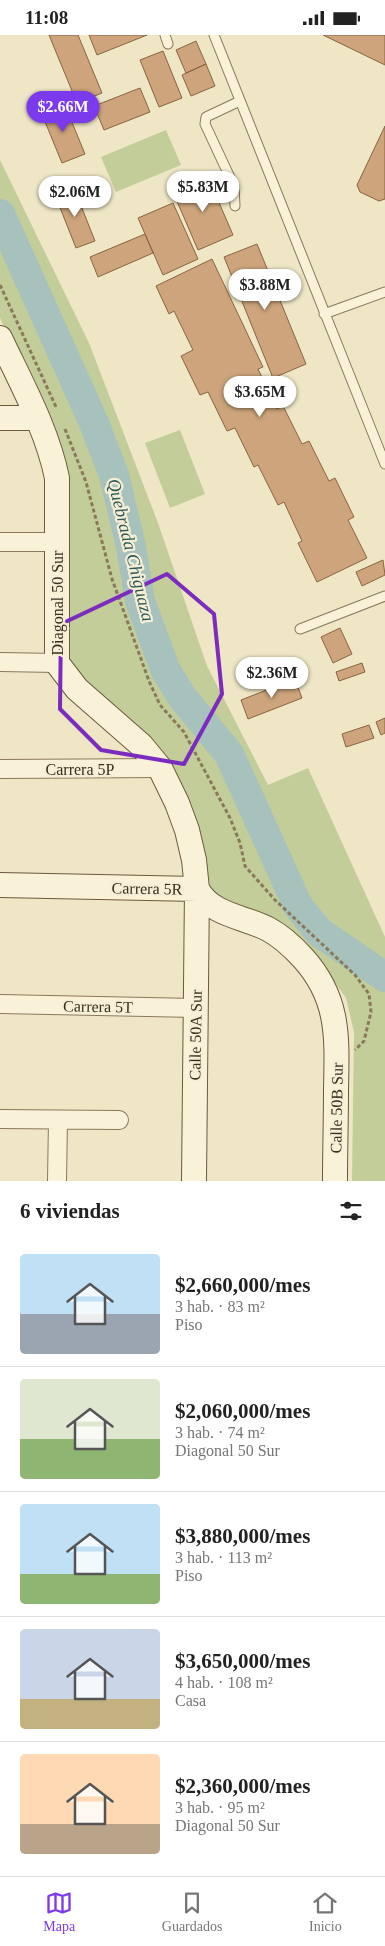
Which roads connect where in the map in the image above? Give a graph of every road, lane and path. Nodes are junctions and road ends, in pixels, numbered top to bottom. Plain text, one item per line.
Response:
1 (165, 35) edge
2 (214, 35) edge
3 (168, 44) dead end
4 (240, 101) junction
5 (235, 206) dead end
6 (0, 285) edge
7 (385, 292) edge
8 (324, 314) junction
9 (0, 338) edge
10 (47, 415) junction
11 (0, 418) edge
12 (62, 420) dead end
13 (385, 464) edge
14 (0, 541) edge
15 (57, 542) junction
16 (385, 596) edge
17 (300, 629) dead end
18 (0, 662) edge
19 (57, 663) junction
20 (160, 768) junction
21 (0, 769) edge
22 (0, 885) edge
23 (197, 889) junction
24 (0, 1004) edge
25 (196, 1008) junction
26 (337, 1036) joint
27 (351, 1054) dead end
28 (0, 1119) edge
29 (58, 1119) junction
30 (119, 1121) dead end
31 (57, 1181) edge
32 (194, 1181) edge
33 (335, 1181) edge

1 - 3 lane
2 - 4 lane
4 - 5 lane
4 - 8 lane
6 - 10 path
7 - 8 lane
8 - 13 lane
9 - 10 main road, Diagonal 50 Sur
10 - 11 main road
10 - 15 main road, Diagonal 50 Sur
12 - 27 path
14 - 15 street
15 - 19 main road, Diagonal 50 Sur
16 - 17 lane
18 - 19 street
19 - 20 main road, Diagonal 50 Sur
20 - 21 street, Carrera 5P
20 - 23 main road, Diagonal 50 Sur
22 - 23 main road, Carrera 5R
23 - 25 main road, Calle 50A Sur
23 - 26 main road, Carrera 5R
24 - 25 street, Carrera 5T
25 - 32 main road, Calle 50A Sur
26 - 33 main road, Calle 50B Sur
28 - 29 street
29 - 30 street
29 - 31 street

